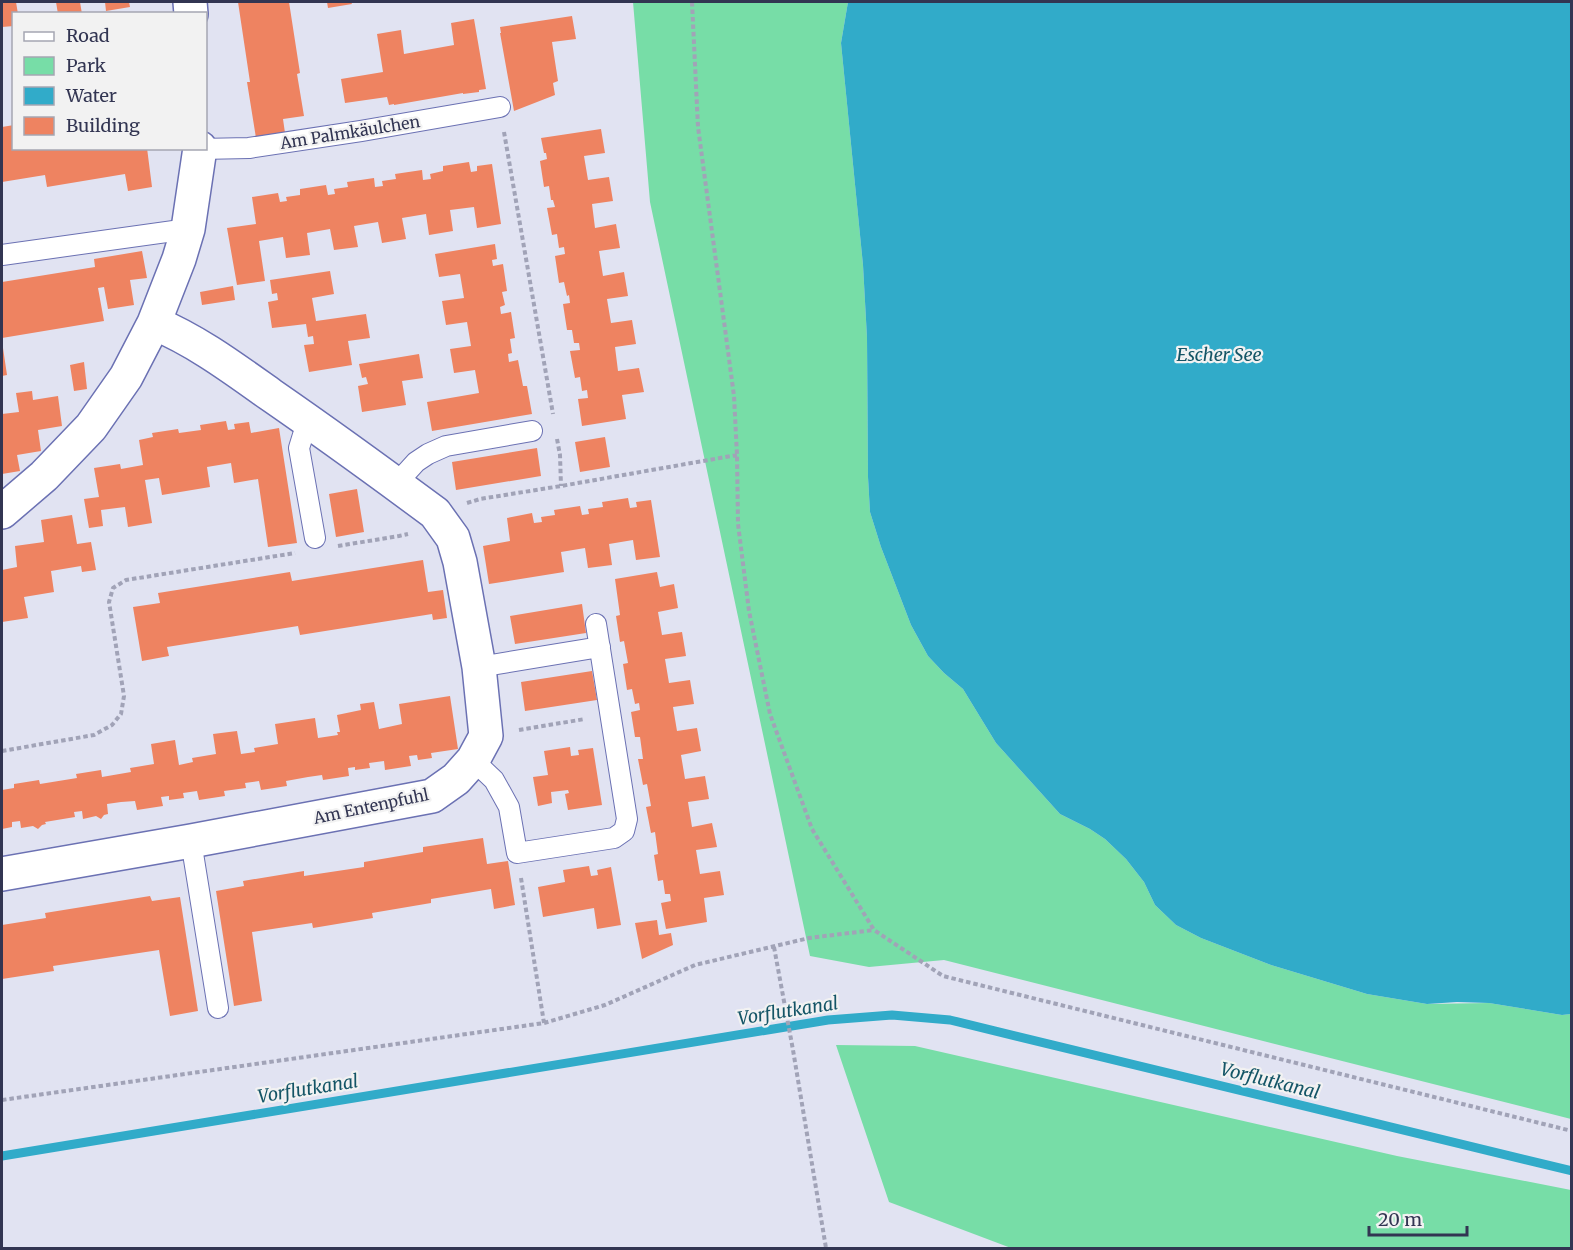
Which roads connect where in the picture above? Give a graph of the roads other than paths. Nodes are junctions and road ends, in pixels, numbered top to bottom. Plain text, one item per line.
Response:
1 (500, 107) road end
2 (207, 149) edge
3 (200, 150) edge
4 (188, 229) junction
5 (2, 255) edge
6 (154, 323) junction
7 (310, 422) junction
8 (532, 431) dead end
9 (396, 484) junction
10 (2, 512) edge
11 (317, 546) road end
12 (597, 624) dead end
13 (600, 647) junction
14 (479, 668) junction
15 (480, 748) junction
16 (191, 841) junction
17 (2, 874) edge
18 (218, 1008) dead end

1 - 2 lane, Am Palmkäulchen
3 - 4 street, Am Palmkäulchen
4 - 5 lane
4 - 6 street, Am Palmkäulchen
6 - 7 street
6 - 10 street, Am Palmkäulchen
7 - 9 street
7 - 11 lane
8 - 9 lane
9 - 14 street
12 - 13 lane
13 - 14 lane
13 - 15 lane
14 - 15 street
15 - 16 street, Am Entenpfuhl
16 - 17 street, Am Entenpfuhl
16 - 18 lane

